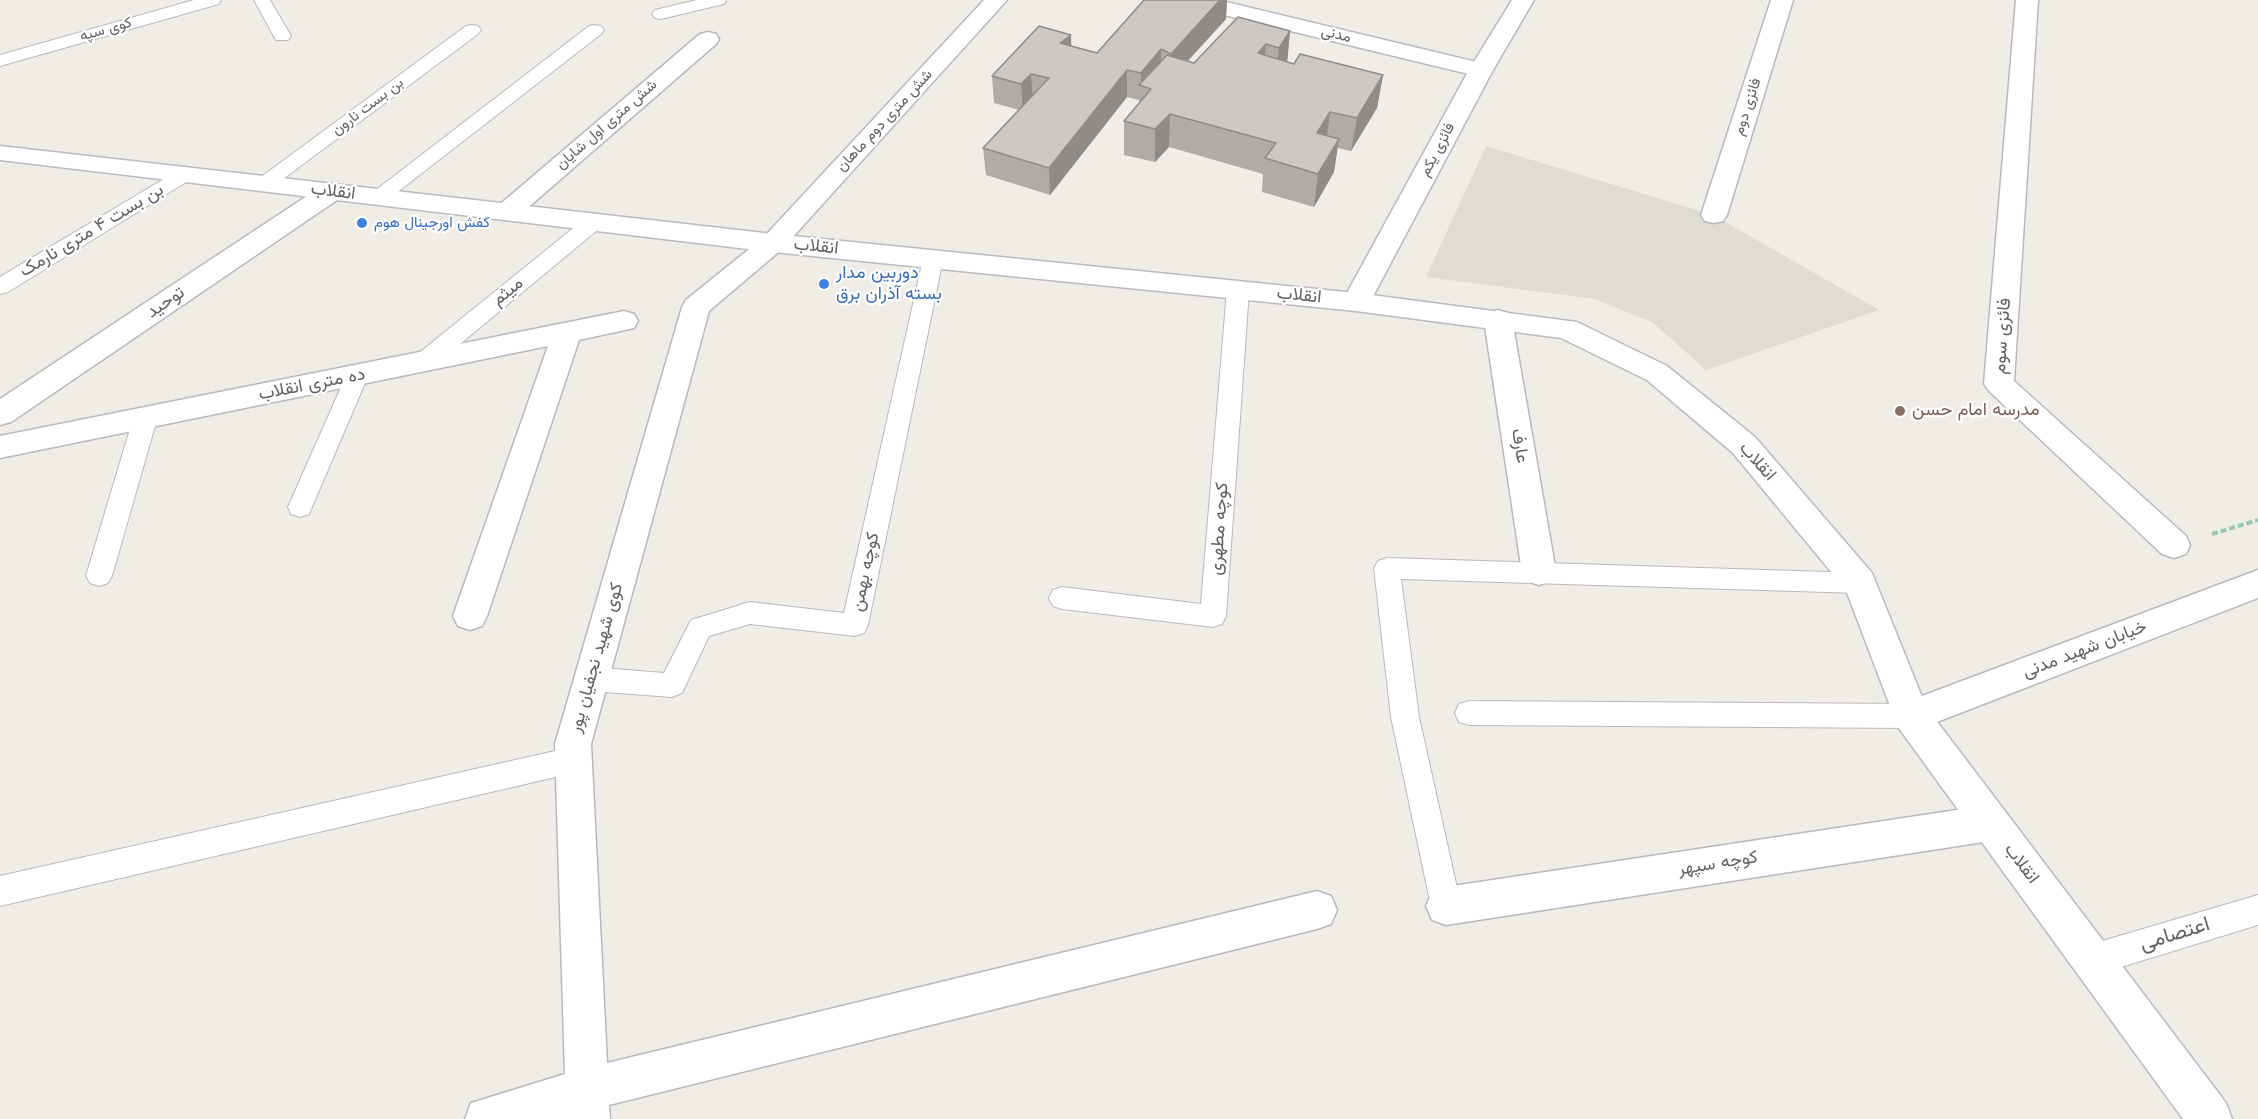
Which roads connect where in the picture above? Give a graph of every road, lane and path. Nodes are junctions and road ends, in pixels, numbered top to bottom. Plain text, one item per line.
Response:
1 (213, 0) edge
2 (262, 0) edge
3 (718, 0) edge
4 (996, 0) edge
5 (1191, 0) edge
6 (1523, 0) edge
7 (1782, 0) edge
8 (2027, 0) edge
9 (661, 14) dead end
10 (472, 30) dead end
11 (595, 30) dead end
12 (282, 36) dead end
13 (708, 39) dead end
14 (0, 61) edge
15 (1480, 70) junction
16 (0, 153) edge
17 (184, 175) junction
18 (264, 184) junction
19 (331, 192) junction
20 (379, 197) junction
21 (507, 212) junction
22 (1713, 215) dead end
23 (594, 222) junction
24 (773, 243) junction
25 (933, 259) junction
26 (0, 287) edge
27 (1238, 290) junction
28 (1356, 302) junction
29 (1498, 320) junction
30 (624, 321) dead end
31 (567, 333) junction
32 (422, 363) junction
33 (357, 376) junction
34 (0, 414) edge
35 (145, 419) junction
36 (0, 447) edge
37 (300, 507) dead end
38 (2258, 520) edge
39 (2174, 545) joint
40 (1539, 573) junction
41 (99, 576) dead end
42 (1860, 583) junction
43 (2258, 584) edge
44 (1062, 598) dead end
45 (470, 616) dead end
46 (591, 680) junction
47 (1469, 713) dead end
48 (1911, 716) junction
49 (573, 760) junction
50 (1990, 823) junction
51 (0, 891) edge
52 (1446, 906) joint
53 (1317, 910) dead end
54 (2258, 910) edge
55 (2092, 960) junction
56 (588, 1104) edge
57 (487, 1119) edge
58 (2210, 1119) edge

1 - 14 lane, کوی سپه
2 - 12 lane
3 - 9 lane
4 - 24 street, شش متری دوم ماهان
5 - 15 street, مدنی
6 - 15 street, فائزی یکم
7 - 22 street, فائزی دوم
8 - 39 street, فائزی سوم
10 - 18 lane, بن بست نارون
11 - 20 lane
13 - 21 street, شش متری اول شایان
15 - 28 street, فائزی یکم
16 - 17 street, انقلاب
17 - 18 street, انقلاب
17 - 26 lane, بن بست ۴ متری نارمک
18 - 19 street, انقلاب
19 - 20 street, انقلاب
19 - 34 street, توحید
20 - 21 street, انقلاب
21 - 23 street, انقلاب
23 - 24 street, انقلاب
23 - 32 lane, میثم
24 - 25 street, انقلاب
24 - 46 street, کوی شهید نجفیان پور
25 - 27 street, انقلاب
25 - 46 lane, کوچه بهمن
27 - 28 street, انقلاب
27 - 44 lane, کوچه مطهری
28 - 29 street, انقلاب
29 - 40 street, عارف
29 - 42 street, انقلاب
30 - 31 street, ده متری انقلاب
31 - 32 street, ده متری انقلاب
31 - 45 street
32 - 33 street, ده متری انقلاب
33 - 35 street, ده متری انقلاب
33 - 37 lane
35 - 36 street, ده متری انقلاب
35 - 41 lane
38 - 39 path
40 - 42 lane
40 - 52 lane
42 - 48 street, انقلاب
43 - 48 street, خیابان شهید مدنی
46 - 49 street, کوی شهید نجفیان پور
47 - 48 lane
48 - 50 street, انقلاب
49 - 51 lane
49 - 56 street, کوی شهید نجفیان پور
50 - 52 street, کوچه سپهر
50 - 55 street, انقلاب
53 - 56 street
54 - 55 lane, اعتصامی
55 - 58 street, انقلاب
56 - 57 street

